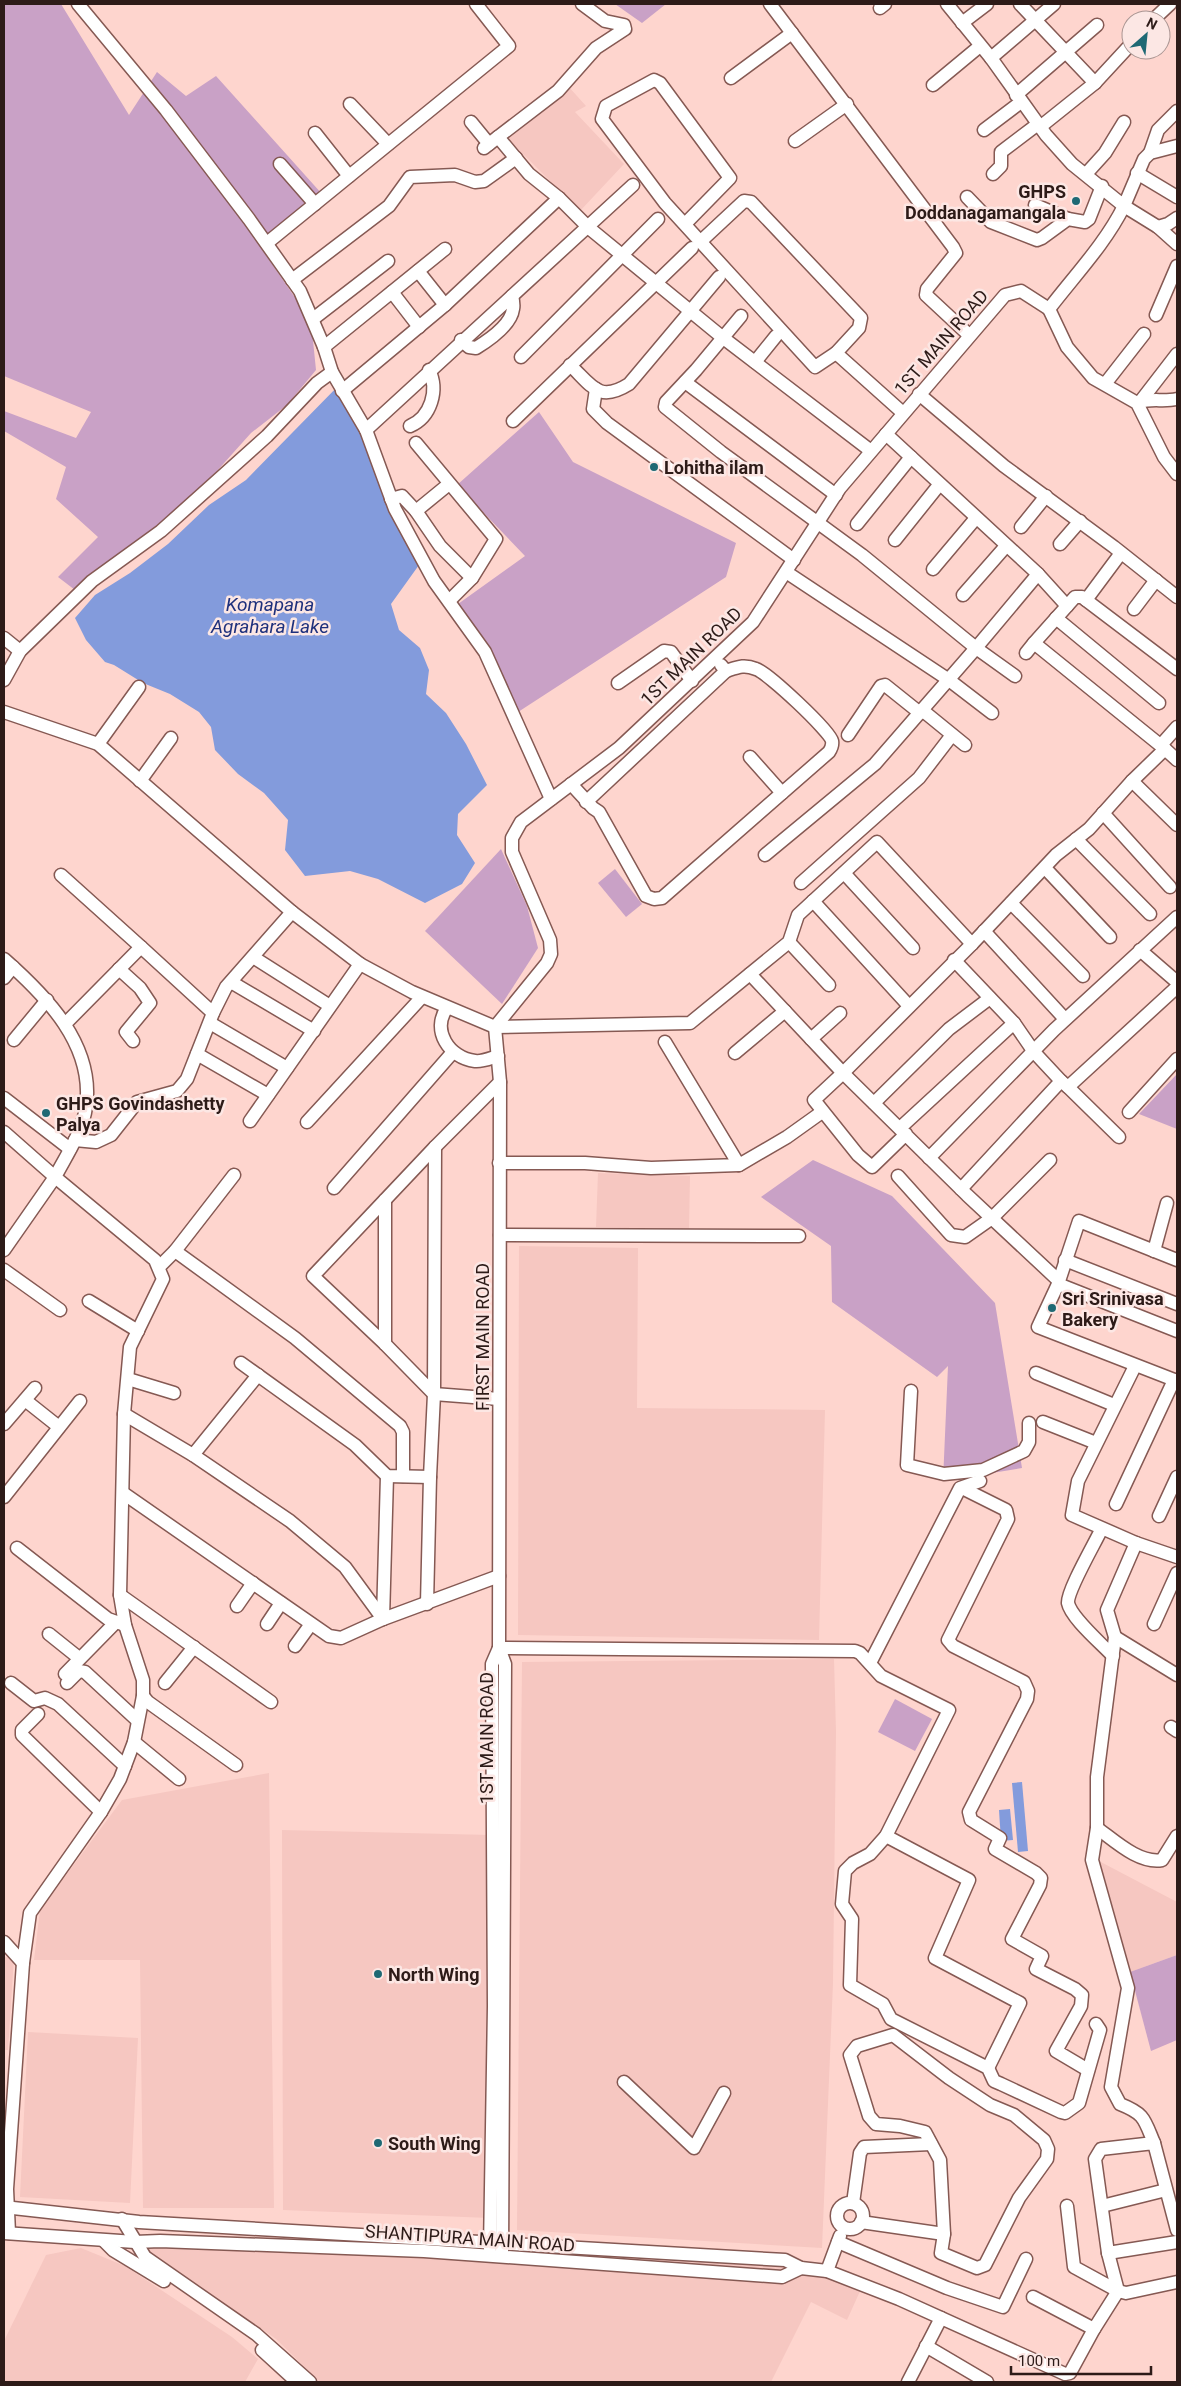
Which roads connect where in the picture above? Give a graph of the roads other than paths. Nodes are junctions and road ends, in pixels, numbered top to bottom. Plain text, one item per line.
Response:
1 (78, 4) edge
2 (476, 4) edge
3 (582, 4) edge
4 (770, 4) edge
5 (947, 4) edge
6 (987, 4) edge
7 (1020, 4) edge
8 (1054, 4) edge
9 (1036, 19) junction
10 (962, 24) junction
11 (1097, 25) dead end
12 (792, 33) junction
13 (980, 46) junction
14 (1066, 52) junction
15 (1121, 55) edge
16 (991, 58) junction
17 (731, 78) dead end
18 (1095, 83) junction
19 (933, 85) dead end
20 (1019, 98) junction
21 (350, 104) dead end
22 (846, 104) junction
23 (1177, 111) edge
24 (471, 122) dead end
25 (1124, 122) dead end
26 (1039, 126) junction
27 (984, 130) dead end
28 (315, 133) dead end
29 (795, 141) dead end
30 (491, 143) junction
31 (388, 144) junction
32 (1177, 146) edge
33 (1150, 153) junction
34 (516, 158) junction
35 (280, 164) dead end
36 (1137, 173) junction
37 (993, 174) dead end
38 (1086, 174) junction
39 (349, 176) junction
40 (633, 186) dead end
41 (1102, 186) junction
42 (966, 197) dead end
43 (1177, 197) edge
44 (558, 198) junction
45 (315, 204) junction
46 (1036, 205) dead end
47 (1124, 206) junction
48 (1175, 218) edge
49 (658, 219) dead end
50 (1068, 219) junction
51 (685, 224) junction
52 (1158, 226) junction
53 (589, 228) junction
54 (267, 243) junction
55 (1177, 244) edge
56 (696, 245) junction
57 (445, 249) dead end
58 (622, 254) junction
59 (388, 261) dead end
60 (1177, 266) edge
61 (418, 271) junction
62 (719, 277) dead end
63 (292, 280) junction
64 (654, 282) junction
65 (392, 292) junction
66 (445, 305) junction
67 (1049, 309) junction
68 (690, 311) junction
69 (1156, 315) dead end
70 (741, 316) dead end
71 (313, 320) junction
72 (419, 328) junction
73 (1144, 334) dead end
74 (969, 335) junction
75 (776, 336) dead end
76 (722, 337) junction
77 (324, 347) junction
78 (836, 353) junction
79 (1177, 354) edge
80 (521, 358) dead end
81 (755, 362) junction
82 (570, 365) junction
83 (429, 370) junction
84 (332, 372) junction
85 (685, 382) junction
86 (1105, 384) junction
87 (596, 389) junction
88 (342, 392) junction
89 (918, 394) junction
90 (1177, 400) edge
91 (1139, 403) junction
92 (903, 413) junction
93 (513, 421) dead end
94 (410, 426) dead end
95 (366, 430) junction
96 (886, 434) junction
97 (416, 443) dead end
98 (871, 451) junction
99 (911, 458) junction
100 (1177, 474) edge
101 (449, 484) junction
102 (939, 485) junction
103 (836, 495) junction
104 (1046, 496) junction
105 (391, 499) junction
106 (416, 510) junction
107 (976, 518) junction
108 (1080, 521) junction
109 (818, 523) junction
110 (856, 524) dead end
111 (1021, 527) dead end
112 (430, 531) junction
113 (895, 540) dead end
114 (413, 544) junction
115 (1060, 544) dead end
116 (1006, 546) junction
117 (1121, 553) junction
118 (794, 560) junction
119 (933, 569) dead end
120 (786, 572) junction
121 (1038, 574) junction
122 (472, 578) junction
123 (1156, 580) junction
124 (964, 595) dead end
125 (1177, 597) edge
126 (1086, 600) junction
127 (448, 601) junction
128 (1067, 606) junction
129 (1134, 609) dead end
130 (1056, 618) junction
131 (4, 638) edge
132 (976, 648) junction
133 (20, 651) junction
134 (715, 659) junction
135 (1177, 669) edge
136 (726, 671) junction
137 (1016, 676) dead end
138 (4, 680) edge
139 (949, 680) junction
140 (692, 681) junction
141 (618, 683) dead end
142 (139, 687) dead end
143 (1159, 703) dead end
144 (4, 712) edge
145 (921, 712) junction
146 (992, 713) dead end
147 (1177, 727) edge
148 (848, 735) dead end
149 (952, 735) junction
150 (171, 738) dead end
151 (98, 744) junction
152 (965, 744) dead end
153 (1163, 747) junction
154 (750, 757) dead end
155 (1177, 760) edge
156 (140, 781) junction
157 (1132, 781) junction
158 (571, 784) junction
159 (782, 793) junction
160 (551, 799) junction
161 (586, 802) junction
162 (1103, 813) junction
163 (1177, 825) edge
164 (1076, 839) junction
165 (765, 855) dead end
166 (1045, 868) junction
167 (844, 873) junction
168 (61, 875) dead end
169 (801, 883) dead end
170 (1170, 887) dead end
171 (813, 900) junction
172 (1011, 903) junction
173 (292, 912) junction
174 (1150, 914) dead end
175 (1177, 918) edge
176 (984, 932) junction
177 (1110, 936) dead end
178 (789, 942) junction
179 (972, 944) junction
180 (141, 947) junction
181 (913, 948) dead end
182 (1140, 950) junction
183 (253, 958) junction
184 (954, 960) junction
185 (8, 963) edge
186 (360, 964) junction
187 (119, 969) junction
188 (750, 974) junction
189 (1084, 976) dead end
190 (4, 978) edge
191 (231, 982) junction
192 (1177, 982) edge
193 (828, 985) dead end
194 (1177, 987) edge
195 (422, 996) junction
196 (990, 998) junction
197 (47, 1000) junction
198 (330, 1006) junction
199 (909, 1006) junction
200 (447, 1008) junction
201 (785, 1011) junction
202 (840, 1012) dead end
203 (212, 1018) junction
204 (1065, 1020) junction
205 (1014, 1023) junction
206 (65, 1024) junction
207 (495, 1027) junction
208 (314, 1031) junction
209 (811, 1039) junction
210 (14, 1040) dead end
211 (133, 1041) dead end
212 (666, 1042) dead end
213 (453, 1052) junction
214 (1034, 1052) junction
215 (735, 1053) dead end
216 (197, 1054) junction
217 (498, 1056) junction
218 (1177, 1059) edge
219 (287, 1068) junction
220 (843, 1073) junction
221 (500, 1082) junction
222 (1065, 1084) junction
223 (268, 1096) junction
224 (4, 1098) edge
225 (874, 1103) junction
226 (822, 1112) junction
227 (1129, 1112) dead end
228 (250, 1121) dead end
229 (308, 1122) dead end
230 (903, 1131) junction
231 (4, 1132) edge
232 (1119, 1137) dead end
233 (72, 1144) junction
234 (435, 1147) junction
235 (929, 1158) junction
236 (1050, 1160) dead end
237 (499, 1162) junction
238 (739, 1165) junction
239 (234, 1175) dead end
240 (898, 1176) dead end
241 (55, 1177) junction
242 (334, 1188) dead end
243 (961, 1189) junction
244 (385, 1200) junction
245 (1168, 1203) dead end
246 (992, 1218) junction
247 (500, 1235) junction
248 (799, 1236) dead end
249 (6, 1243) edge
250 (175, 1251) junction
251 (1154, 1252) junction
252 (1065, 1260) junction
253 (1177, 1260) edge
254 (158, 1267) junction
255 (4, 1270) edge
256 (1058, 1282) junction
257 (89, 1301) dead end
258 (1177, 1304) edge
259 (60, 1310) dead end
260 (138, 1331) junction
261 (1177, 1331) edge
262 (385, 1344) junction
263 (241, 1363) dead end
264 (1135, 1366) junction
265 (1036, 1373) dead end
266 (258, 1375) junction
267 (128, 1379) junction
268 (1176, 1380) edge
269 (35, 1388) dead end
270 (912, 1391) dead end
271 (174, 1393) dead end
272 (434, 1394) junction
273 (499, 1399) junction
274 (25, 1400) junction
275 (80, 1401) dead end
276 (1114, 1405) junction
277 (124, 1414) junction
278 (1043, 1422) dead end
279 (4, 1424) edge
280 (1029, 1424) dead end
281 (59, 1427) junction
282 (1096, 1443) junction
283 (193, 1455) junction
284 (981, 1475) junction
285 (387, 1476) junction
286 (403, 1476) junction
287 (430, 1477) junction
288 (1177, 1478) edge
289 (964, 1489) junction
290 (123, 1494) junction
291 (4, 1497) edge
292 (982, 1497) junction
293 (1116, 1504) dead end
294 (1159, 1516) dead end
295 (1101, 1530) junction
296 (1136, 1543) junction
297 (17, 1548) dead end
298 (1177, 1557) edge
299 (1177, 1573) edge
300 (499, 1576) junction
301 (253, 1583) junction
302 (120, 1595) junction
303 (281, 1603) junction
304 (427, 1604) junction
305 (237, 1606) dead end
306 (383, 1619) junction
307 (121, 1624) junction
308 (267, 1624) dead end
309 (311, 1624) junction
310 (1154, 1624) dead end
311 (49, 1634) dead end
312 (1115, 1637) junction
313 (295, 1646) dead end
314 (194, 1647) junction
315 (499, 1648) junction
316 (1113, 1656) junction
317 (79, 1658) junction
318 (870, 1663) junction
319 (1177, 1675) edge
320 (11, 1683) dead end
321 (165, 1683) dead end
322 (143, 1696) junction
323 (270, 1702) dead end
324 (38, 1714) dead end
325 (137, 1720) junction
326 (134, 1742) junction
327 (236, 1765) dead end
328 (125, 1766) junction
329 (179, 1779) dead end
330 (101, 1812) junction
331 (1097, 1828) junction
332 (886, 1836) junction
333 (1177, 1836) edge
334 (4, 1942) edge
335 (24, 1963) junction
336 (1096, 2024) dead end
337 (988, 2068) junction
338 (1088, 2070) junction
339 (624, 2082) dead end
340 (724, 2093) dead end
341 (1154, 2143) junction
342 (932, 2144) junction
343 (1166, 2190) junction
344 (853, 2203) junction
345 (1066, 2206) dead end
346 (1102, 2206) junction
347 (6, 2207) edge
348 (122, 2219) junction
349 (862, 2222) junction
350 (843, 2226) junction
351 (1177, 2230) edge
352 (6, 2233) edge
353 (944, 2234) junction
354 (104, 2241) junction
355 (135, 2242) junction
356 (496, 2242) junction
357 (838, 2242) junction
358 (1177, 2242) edge
359 (1108, 2253) junction
360 (496, 2256) junction
361 (1026, 2259) dead end
362 (1062, 2260) dead end
363 (1074, 2267) junction
364 (801, 2268) junction
365 (827, 2271) junction
366 (1177, 2282) edge
367 (1118, 2291) junction
368 (1033, 2297) dead end
369 (941, 2318) junction
370 (1094, 2328) junction
371 (926, 2346) junction
372 (297, 2382) edge
373 (310, 2382) edge
374 (908, 2382) edge
375 (987, 2382) edge

1 - 54 street
2 - 31 street
3 - 30 street
4 - 12 street
5 - 10 street
6 - 10 street
7 - 9 street
8 - 9 street
9 - 14 street
9 - 16 street
10 - 13 street
11 - 14 street
12 - 17 street
12 - 22 street
13 - 16 street
13 - 19 street
14 - 18 street
14 - 20 street
15 - 18 street
16 - 20 street
18 - 26 street
20 - 26 street
20 - 27 street
21 - 31 street
22 - 29 street
22 - 74 street
23 - 33 street
24 - 30 street
25 - 38 street
26 - 37 street
26 - 38 street
28 - 39 street
30 - 34 street
31 - 39 street
32 - 33 street
33 - 36 street
34 - 44 street
34 - 63 street
35 - 45 street
36 - 43 street
36 - 47 street
38 - 41 street
39 - 45 street
40 - 53 street
41 - 47 street
41 - 50 street
42 - 50 street
44 - 53 street
44 - 66 street
45 - 54 street
46 - 50 street
47 - 52 street
47 - 67 street
48 - 52 street
49 - 58 street
51 - 51 street
51 - 56 street
52 - 55 street
53 - 58 street
53 - 83 street
54 - 63 street
56 - 64 street
56 - 78 street
56 - 78 street
57 - 61 street
58 - 64 street
58 - 80 street
59 - 71 street
60 - 69 street
61 - 65 street
61 - 66 street
62 - 68 street
63 - 71 street
64 - 68 street
64 - 82 street
65 - 72 street
65 - 77 street
66 - 72 street
67 - 74 street, 1ST MAIN ROAD
67 - 86 street
68 - 76 street
68 - 87 street
70 - 76 street
71 - 77 street
72 - 88 street
73 - 86 street
74 - 89 street, 1ST MAIN ROAD
75 - 81 street
76 - 81 street
76 - 85 street
77 - 84 street
78 - 92 street
79 - 91 street
81 - 98 street
82 - 87 street
82 - 93 street
83 - 94 street
83 - 95 street
84 - 88 street
84 - 133 street
85 - 103 street
85 - 109 street
86 - 91 street
87 - 118 street
88 - 95 street
89 - 92 street, 1ST MAIN ROAD
89 - 104 street
90 - 91 street
91 - 100 street
92 - 96 street, 1ST MAIN ROAD
95 - 105 street
96 - 98 street, 1ST MAIN ROAD
96 - 99 street
97 - 101 street
98 - 103 street, 1ST MAIN ROAD
99 - 102 street
99 - 110 street
101 - 106 street
101 - 122 street
102 - 107 street
102 - 113 street
103 - 109 street, 1ST MAIN ROAD
104 - 108 street
104 - 111 street
105 - 106 street
105 - 114 street
106 - 112 street
107 - 116 street
107 - 119 street
108 - 115 street
108 - 117 street
109 - 118 street, 1ST MAIN ROAD
109 - 132 street
112 - 114 street
112 - 122 street
114 - 127 street
116 - 121 street
116 - 124 street
117 - 123 street
117 - 126 street
118 - 120 street, 1ST MAIN ROAD
120 - 134 street, 1ST MAIN ROAD
120 - 139 street
121 - 128 street
121 - 132 street
122 - 127 street
123 - 125 street
123 - 129 street
126 - 128 street
126 - 135 street
127 - 160 street
128 - 130 street
130 - 143 street
130 - 153 street
131 - 133 street
132 - 137 street
132 - 139 street
133 - 138 street
134 - 136 street
134 - 140 street, 1ST MAIN ROAD
136 - 159 street
136 - 161 street
139 - 145 street
139 - 146 street
140 - 141 street
140 - 158 street, 1ST MAIN ROAD
142 - 151 street
144 - 151 street
145 - 148 street
145 - 149 street
145 - 165 street
147 - 153 street
149 - 152 street
149 - 169 street
150 - 156 street
151 - 156 street
153 - 155 street
153 - 157 street
154 - 159 street
156 - 173 street
157 - 162 street
157 - 163 street
158 - 160 street, 1ST MAIN ROAD
158 - 161 street
159 - 161 street
160 - 207 street, 1ST MAIN ROAD
162 - 164 street
162 - 170 street
164 - 166 street
164 - 174 street
166 - 172 street
166 - 177 street
167 - 171 street
167 - 179 street
167 - 181 street
168 - 180 street
171 - 178 street
171 - 199 street
172 - 176 street
172 - 189 street
173 - 183 street
173 - 186 street
175 - 182 street
176 - 179 street
176 - 204 street
178 - 188 street
178 - 193 street
179 - 184 street
180 - 187 street
180 - 203 street
182 - 192 street
182 - 204 street
183 - 191 street
183 - 198 street
184 - 196 street
184 - 199 street
185 - 190 street
185 - 197 street
186 - 195 street
186 - 198 street
187 - 206 street
187 - 211 street
188 - 201 street
188 - 207 street
191 - 203 street
191 - 208 street
194 - 222 street
195 - 200 street
195 - 229 street
196 - 205 street
196 - 225 street
197 - 206 street
197 - 210 street
198 - 208 street
199 - 220 street
200 - 207 street
200 - 213 street
201 - 209 street
201 - 215 street
202 - 209 street
203 - 216 street
203 - 219 street
204 - 214 street
205 - 214 street
205 - 230 street
206 - 233 street
207 - 217 street, FIRST MAIN ROAD
208 - 219 street
209 - 220 street
212 - 238 street
213 - 217 street
213 - 242 street
214 - 222 street
214 - 235 street
216 - 223 street
216 - 233 street
217 - 221 street, FIRST MAIN ROAD
218 - 227 street
219 - 223 street
220 - 225 street
220 - 226 street
221 - 234 street
221 - 237 street, FIRST MAIN ROAD
222 - 232 street
222 - 243 street
223 - 228 street
224 - 233 street
225 - 230 street
226 - 230 street
226 - 238 street
230 - 235 street
231 - 241 street
233 - 241 street
234 - 244 street
234 - 272 street
235 - 243 street
236 - 246 street
237 - 238 street
237 - 247 street, FIRST MAIN ROAD
239 - 250 street
240 - 246 street
241 - 249 street
241 - 254 street
243 - 246 street
244 - 262 street
244 - 262 street
245 - 251 street
246 - 256 street
247 - 248 street
247 - 273 street, FIRST MAIN ROAD
250 - 254 street
250 - 286 street
251 - 252 street
251 - 253 street
252 - 256 street
252 - 258 street
254 - 260 street
255 - 259 street
256 - 261 street
256 - 264 street
257 - 260 street
260 - 267 street
262 - 272 street
263 - 266 street
264 - 268 street
264 - 276 street
265 - 276 street
266 - 283 street
266 - 285 street
267 - 271 street
267 - 277 street
268 - 293 street
269 - 274 street
270 - 284 street
272 - 273 street
272 - 287 street
273 - 300 street, FIRST MAIN ROAD
274 - 279 street
274 - 281 street
275 - 281 street
276 - 282 street
277 - 283 street
277 - 290 street
278 - 282 street
280 - 284 street
281 - 291 street
282 - 295 street
283 - 306 street
284 - 289 street
284 - 292 street
285 - 286 street
285 - 306 street
286 - 287 street
287 - 304 street
288 - 294 street
289 - 292 street
289 - 318 street
290 - 301 street
290 - 302 street
292 - 338 street
295 - 296 street
295 - 316 street
296 - 298 street
296 - 312 street
297 - 307 street
299 - 310 street
300 - 304 street
300 - 315 street, FIRST MAIN ROAD
301 - 303 street
301 - 305 street
302 - 307 street
302 - 314 street
303 - 308 street
303 - 309 street
304 - 306 street
306 - 309 street
307 - 317 street
307 - 322 street
309 - 313 street
311 - 317 street
312 - 316 street
312 - 319 street
314 - 321 street
314 - 323 street
315 - 318 street
315 - 356 street, 1ST MAIN ROAD
316 - 331 street
317 - 325 street
318 - 332 street
320 - 328 street
322 - 325 street
322 - 327 street
324 - 330 street
325 - 326 street
326 - 328 street
326 - 329 street
328 - 330 street
330 - 335 street
331 - 333 street
331 - 341 street
332 - 337 street
332 - 337 street
334 - 335 street
335 - 347 street
336 - 338 street
337 - 338 street
339 - 340 street
341 - 343 street
341 - 346 street
342 - 344 street
342 - 353 street
342 - 353 street
343 - 346 street
343 - 351 street
344 - 349 street
344 - 350 street
345 - 363 street
346 - 359 street
347 - 348 street
347 - 352 street
348 - 355 street
348 - 356 street
349 - 350 street
349 - 353 street
350 - 357 street
352 - 354 street, SHANTIPURA MAIN ROAD
354 - 355 street, SHANTIPURA MAIN ROAD
354 - 372 street
355 - 360 street, SHANTIPURA MAIN ROAD
355 - 373 street
356 - 360 street, 1ST MAIN ROAD
356 - 364 street
357 - 361 street
357 - 365 street
358 - 359 street
359 - 367 street
360 - 364 street, SHANTIPURA MAIN ROAD
362 - 363 street
363 - 367 street
364 - 365 street
365 - 369 street
366 - 367 street
367 - 370 street
368 - 370 street
369 - 370 street
369 - 371 street
371 - 374 street
371 - 375 street

